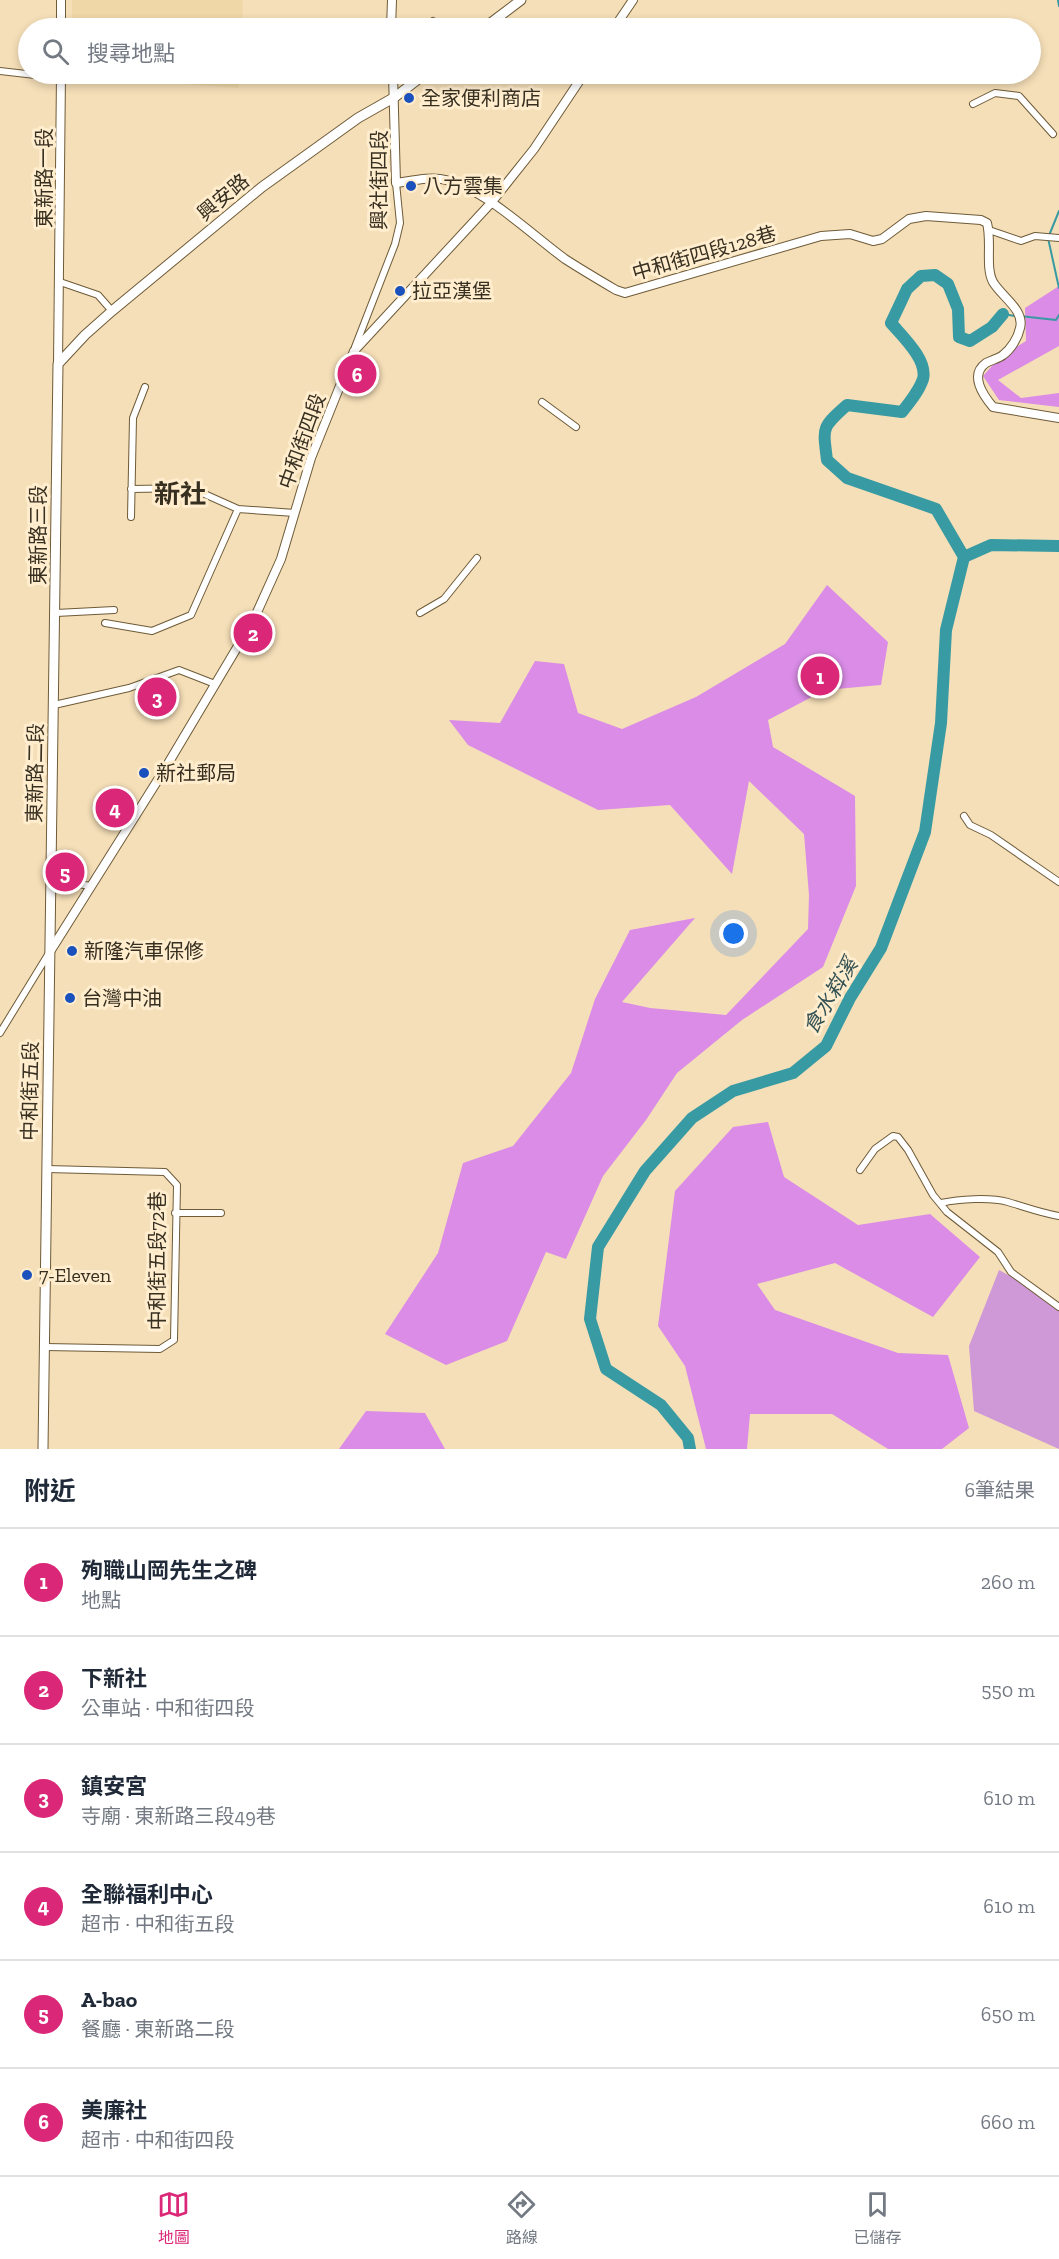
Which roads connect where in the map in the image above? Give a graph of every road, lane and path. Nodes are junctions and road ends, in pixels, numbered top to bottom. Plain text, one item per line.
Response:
1 (61, 0) edge
2 (392, 0) edge
3 (521, 0) edge
4 (633, 0) edge
5 (61, 18) edge
6 (392, 18) edge
7 (497, 18) edge
8 (621, 18) edge
9 (0, 71) edge
10 (18, 72) edge
11 (61, 84) edge
12 (393, 84) edge
13 (412, 84) edge
14 (577, 84) edge
15 (394, 97) junction
16 (973, 104) dead end
17 (1053, 134) dead end
18 (396, 183) junction
19 (491, 203) junction
20 (989, 230) junction
21 (1059, 238) edge
22 (60, 282) junction
23 (112, 310) junction
24 (354, 351) junction
25 (58, 364) junction
26 (145, 387) dead end
27 (542, 402) dead end
28 (1059, 418) edge
29 (576, 426) dead end
30 (131, 489) junction
31 (238, 509) junction
32 (295, 513) junction
33 (131, 517) dead end
34 (477, 558) dead end
35 (114, 610) dead end
36 (56, 613) junction
37 (420, 613) dead end
38 (105, 623) dead end
39 (215, 684) junction
40 (54, 705) junction
41 (964, 816) dead end
42 (51, 880) junction
43 (1059, 882) edge
44 (91, 886) junction
45 (51, 950) junction
46 (0, 1033) edge
47 (47, 1169) junction
48 (860, 1170) dead end
49 (941, 1203) junction
50 (175, 1213) junction
51 (221, 1213) dead end
52 (1059, 1216) edge
53 (1059, 1306) edge
54 (45, 1347) junction
55 (43, 1449) edge

1 - 5 street
2 - 6 street
3 - 7 main road
4 - 8 street
9 - 10 street
11 - 22 street, 東新路一段
12 - 15 street, 興社街四段
13 - 15 main road, 興安路
14 - 19 street, 中和街四段
15 - 18 street, 興社街四段
15 - 23 main road, 興安路
16 - 17 street
18 - 19 street, 中和街四段128巷
18 - 24 street, 興社街四段
19 - 20 street, 中和街四段128巷
19 - 24 street, 中和街四段
20 - 21 street
20 - 28 street
22 - 23 street
22 - 25 street
23 - 25 main road, 興安路
24 - 32 street, 中和街四段
25 - 36 main road, 東新路三段
26 - 30 street
27 - 29 street
30 - 31 street
30 - 33 street
31 - 32 street
31 - 38 street
32 - 39 street, 中和街四段
34 - 37 street
35 - 36 street
36 - 40 main road, 東新路三段
39 - 40 street
39 - 44 street, 中和街四段
40 - 42 main road, 東新路二段
41 - 43 street
42 - 44 street
42 - 45 main road, 東新路二段
44 - 45 street
45 - 46 street
45 - 47 main road, 中和街五段
47 - 50 street, 中和街五段72巷
47 - 54 main road, 中和街五段
48 - 49 street
49 - 52 street
49 - 53 street
50 - 51 street
50 - 54 street, 中和街五段72巷
54 - 55 main road, 中和街五段

